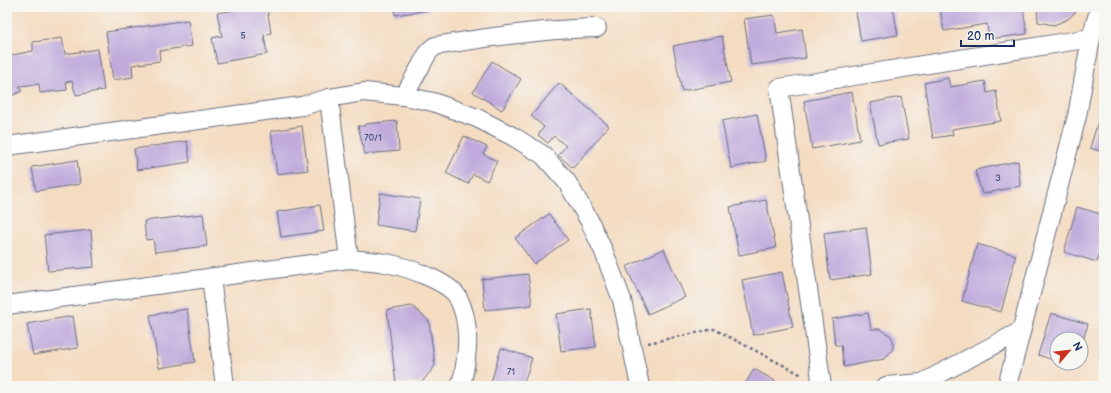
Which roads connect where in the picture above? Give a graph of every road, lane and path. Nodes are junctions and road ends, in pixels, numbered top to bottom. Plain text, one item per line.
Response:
1 (1100, 7) edge
2 (597, 28) dead end
3 (1091, 38) junction
4 (404, 96) junction
5 (329, 98) junction
6 (7, 146) edge
7 (349, 259) junction
8 (211, 278) junction
9 (7, 304) edge
10 (1022, 331) junction
11 (632, 346) junction
12 (225, 386) edge
13 (460, 386) edge
14 (640, 386) edge
15 (822, 386) edge
16 (886, 386) edge
17 (1007, 386) edge

1 - 3 street
2 - 4 street
3 - 10 street
3 - 15 street
4 - 5 street
4 - 11 street
5 - 6 street
5 - 7 street
7 - 8 street
7 - 13 street
8 - 9 street
8 - 12 street
10 - 16 street
10 - 17 street
11 - 14 street
11 - 15 path

